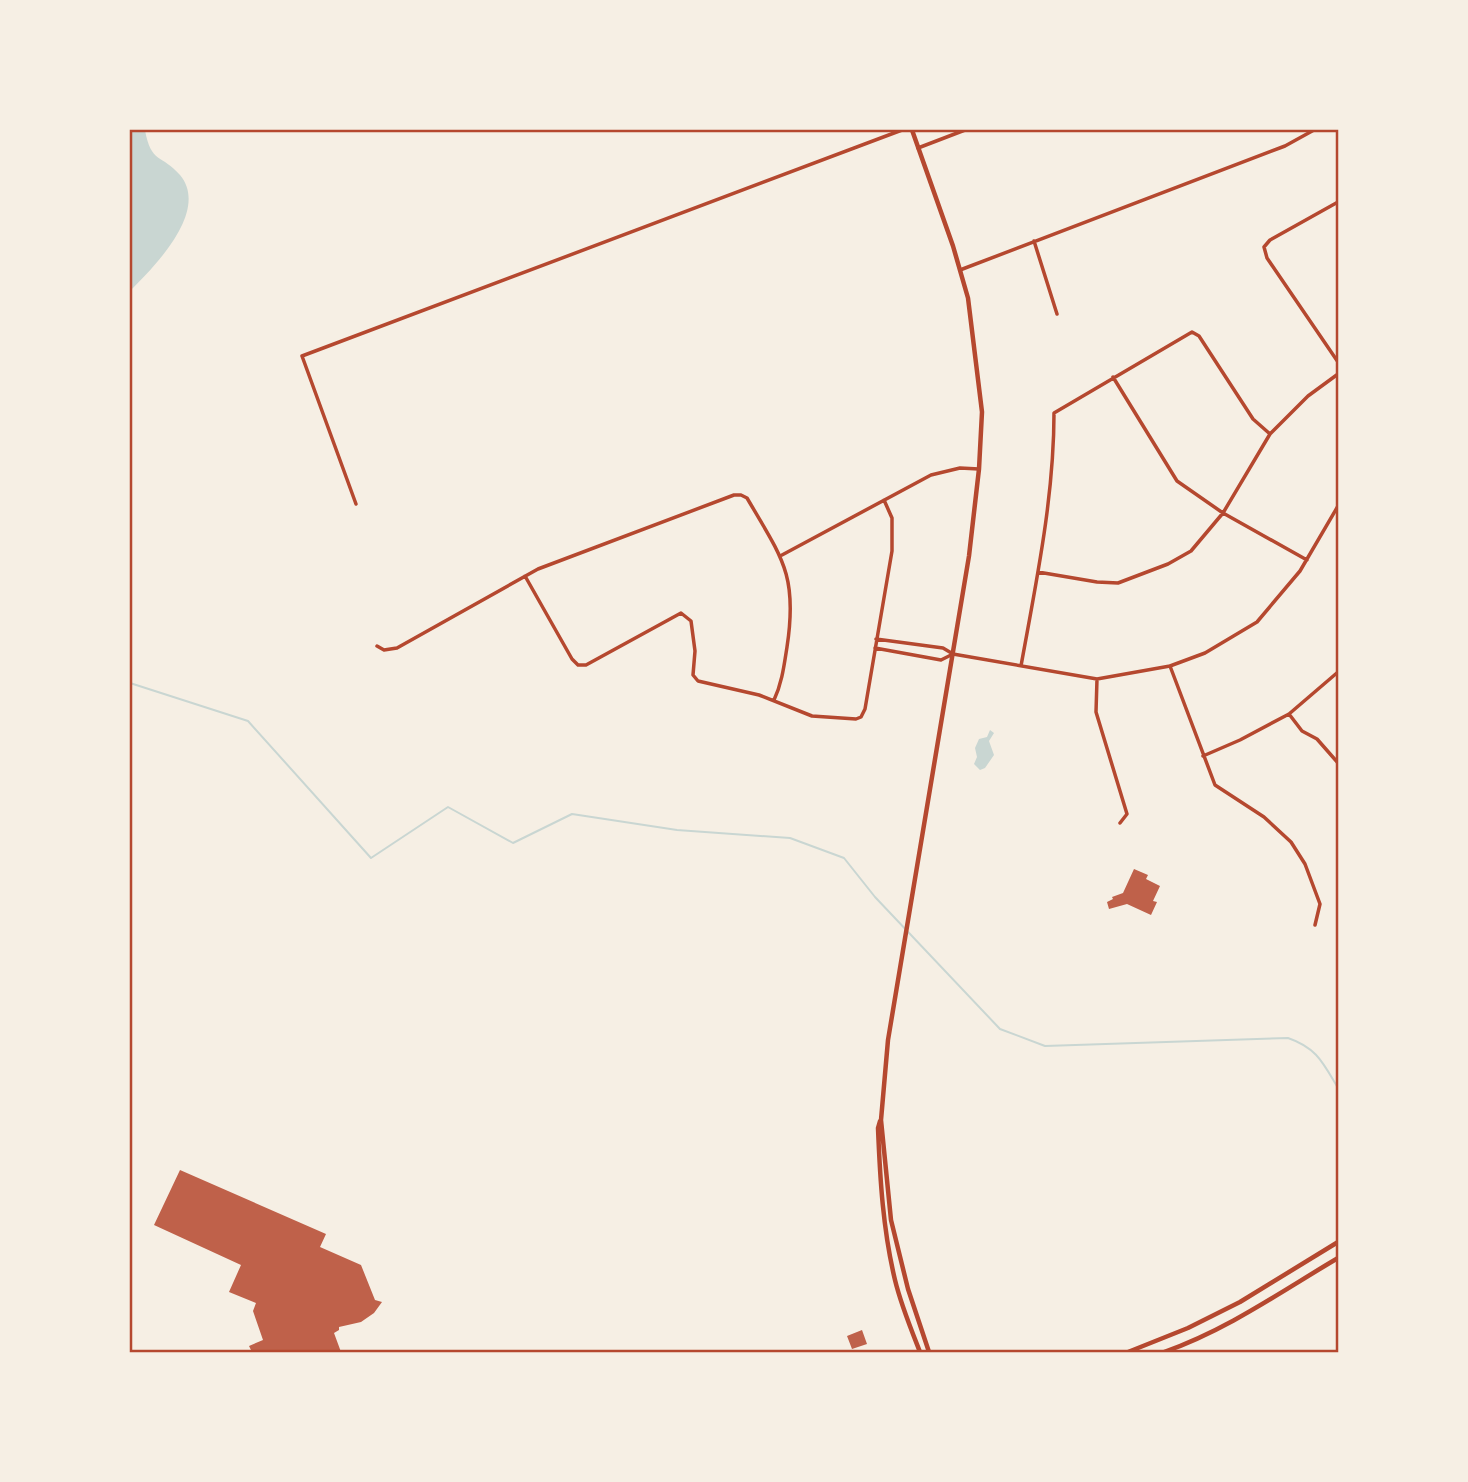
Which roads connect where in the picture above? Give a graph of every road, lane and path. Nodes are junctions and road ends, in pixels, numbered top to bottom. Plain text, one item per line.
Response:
1 (902, 130) edge
2 (912, 130) edge
3 (965, 130) edge
4 (1314, 130) edge
5 (918, 148) junction
6 (1339, 202) edge
7 (1034, 241) junction
8 (960, 270) junction
9 (1057, 314) dead end
10 (1339, 362) edge
11 (1339, 374) edge
12 (1112, 377) junction
13 (1269, 434) junction
14 (979, 469) junction
15 (884, 500) junction
16 (356, 504) dead end
17 (1339, 506) edge
18 (1223, 513) junction
19 (781, 556) junction
20 (1307, 560) junction
21 (1038, 572) junction
22 (525, 576) junction
23 (876, 639) junction
24 (377, 646) dead end
25 (875, 648) junction
26 (953, 654) junction
27 (1021, 666) junction
28 (1170, 666) junction
29 (1339, 672) edge
30 (1097, 679) junction
31 (774, 700) junction
32 (1289, 714) junction
33 (1203, 756) junction
34 (1339, 763) edge
35 (1120, 823) dead end
36 (1315, 925) dead end
37 (881, 1121) junction
38 (1339, 1241) edge
39 (1326, 1249) junction
40 (1336, 1259) edge
41 (920, 1353) edge
42 (929, 1353) edge
43 (1128, 1353) edge
44 (1164, 1353) edge

1 - 16 street
2 - 5 main road
3 - 5 street
4 - 7 street
5 - 8 main road
6 - 10 street
7 - 8 street
7 - 9 street
8 - 14 main road
11 - 13 street
12 - 13 street
12 - 18 street
12 - 21 street
13 - 18 street
14 - 15 street
14 - 26 main road
15 - 19 street
15 - 23 street
17 - 20 street
18 - 20 street
18 - 21 street
19 - 22 street
19 - 31 street
20 - 28 street
21 - 27 street
22 - 24 street
22 - 31 street
23 - 25 street
23 - 26 street
25 - 26 street
25 - 31 street
26 - 27 street
26 - 37 main road
27 - 30 street
28 - 30 street
28 - 33 street
29 - 32 street
30 - 35 street
32 - 33 street
32 - 34 street
33 - 36 street
37 - 41 main road
37 - 42 main road
38 - 39 main road
39 - 40 main road
39 - 43 main road
40 - 44 main road

